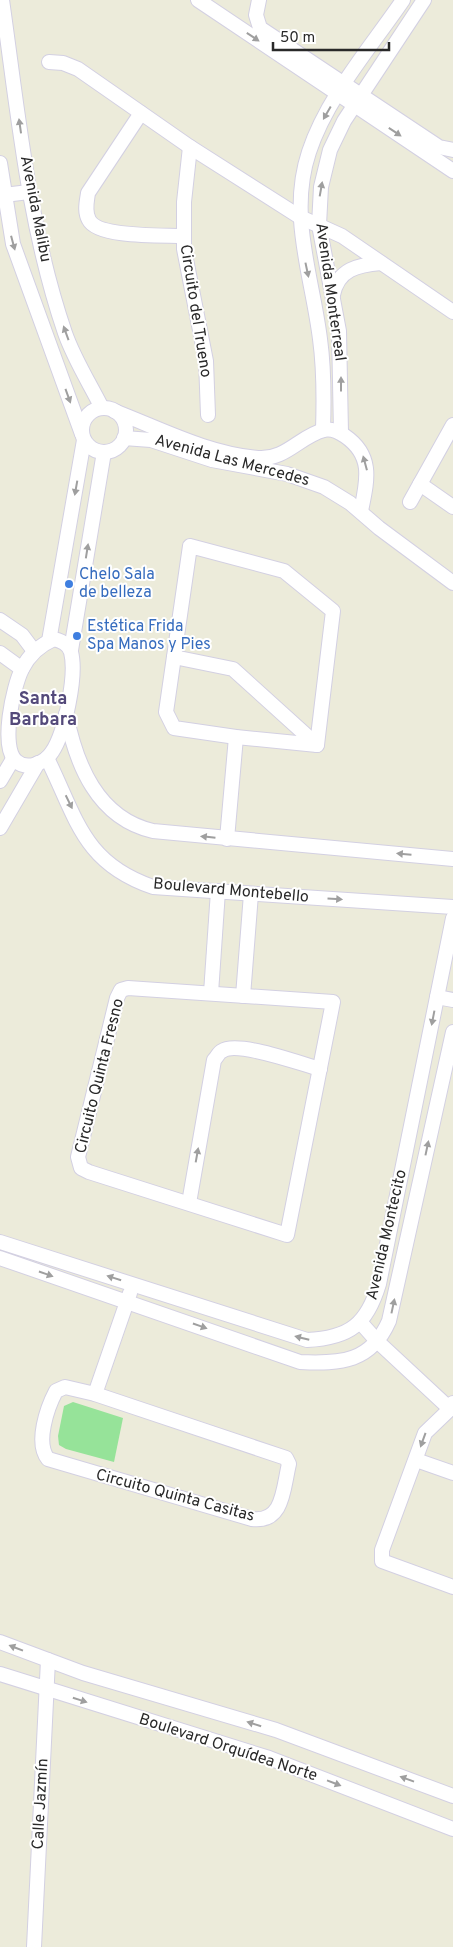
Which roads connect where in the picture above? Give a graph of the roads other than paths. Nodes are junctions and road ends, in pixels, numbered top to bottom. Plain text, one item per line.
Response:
1 (2, 0) edge
2 (198, 0) edge
3 (259, 0) edge
4 (403, 0) edge
5 (424, 0) edge
6 (256, 15) junction
7 (231, 22) junction
8 (49, 62) dead end
9 (6, 74) edge
10 (342, 90) junction
11 (358, 100) junction
12 (141, 113) junction
13 (190, 147) junction
14 (453, 150) edge
15 (0, 163) edge
16 (453, 171) edge
17 (29, 192) junction
18 (2, 194) edge
19 (300, 217) junction
20 (319, 226) junction
21 (183, 236) junction
22 (381, 263) junction
23 (333, 295) junction
24 (314, 299) junction
25 (453, 312) edge
26 (108, 409) junction
27 (208, 415) dead end
28 (453, 425) edge
29 (323, 430) junction
30 (341, 433) junction
31 (83, 437) junction
32 (124, 438) junction
33 (104, 452) junction
34 (282, 454) junction
35 (287, 474) junction
36 (420, 484) junction
37 (410, 502) dead end
38 (453, 507) edge
39 (361, 511) junction
40 (453, 583) edge
41 (0, 620) edge
42 (49, 641) junction
43 (71, 650) junction
44 (34, 651) junction
45 (0, 653) edge
46 (174, 657) junction
47 (22, 670) junction
48 (66, 714) junction
49 (236, 737) junction
50 (317, 745) junction
51 (13, 758) junction
52 (43, 761) junction
53 (0, 781) edge
54 (1, 823) edge
55 (227, 839) junction
56 (453, 858) edge
57 (218, 891) junction
58 (250, 894) junction
59 (453, 908) edge
60 (453, 918) edge
61 (211, 993) junction
62 (243, 996) junction
63 (437, 997) junction
64 (453, 1000) edge
65 (453, 1032) edge
66 (320, 1069) junction
67 (189, 1203) junction
68 (0, 1242) edge
69 (0, 1258) edge
70 (133, 1284) junction
71 (127, 1302) junction
72 (362, 1322) junction
73 (378, 1341) junction
74 (95, 1394) junction
75 (451, 1406) edge
76 (416, 1460) junction
77 (453, 1473) edge
78 (453, 1587) edge
79 (0, 1642) edge
80 (48, 1660) junction
81 (0, 1674) edge
82 (47, 1690) junction
83 (453, 1796) edge
84 (453, 1829) edge
85 (34, 1947) edge

1 - 9 street, Avenida Malibu
2 - 7 street
3 - 6 street
4 - 10 street, Avenida Monterreal
5 - 11 street, Avenida Monterreal
6 - 7 street
6 - 10 street
7 -> 10 street
8 - 12 street
17 -> 9 street, Avenida Malibu
10 - 11 street
10 -> 19 street, Avenida Monterreal
11 - 14 street
11 -> 16 street
20 -> 11 street, Avenida Monterreal
12 - 13 street
12 - 21 street, Circuito del Trueno
13 - 19 street
13 - 21 street, Circuito del Trueno
15 - 18 street, Avenida Malibu
17 - 18 street
26 -> 17 street, Avenida Malibu
18 -> 31 street, Avenida Malibu
19 - 20 street
19 -> 24 street, Avenida Monterreal
20 - 22 street
20 - 23 street, Avenida Monterreal
21 - 27 street, Circuito del Trueno
22 - 23 street
22 - 25 street
23 - 24 street
30 -> 23 street, Avenida Monterreal
24 - 29 street, Avenida Monterreal
26 - 31 street
26 - 32 street
26 - 34 street, Avenida Las Mercedes
28 - 36 street
29 - 30 street
29 - 34 street, Avenida Las Mercedes
39 -> 30 street
31 - 33 street
31 -> 42 street, Avenida Malibu
32 - 33 street
32 - 35 street, Avenida Las Mercedes
43 -> 33 street
34 - 35 street
35 - 39 street, Avenida Las Mercedes
36 - 37 street
36 - 38 street
39 - 40 street, Avenida Las Mercedes
41 - 44 street
42 - 43 street
42 - 44 street
43 - 48 street
44 - 47 street
45 - 47 street
46 - 49 street
46 - 50 street
46 - 50 street
47 - 51 street
48 - 52 street
55 -> 48 street
49 - 50 street
49 - 55 street
51 - 52 street
51 - 53 street
52 - 54 street
52 -> 57 street, Boulevard Montebello
56 -> 55 street
57 - 58 street, Boulevard Montebello
57 - 61 street
58 -> 59 street, Boulevard Montebello
58 - 62 street
60 - 63 street, Avenida Montecito
61 - 62 street, Circuito Quinta Fresno
61 - 67 street, Circuito Quinta Fresno
62 - 66 street, Circuito Quinta Fresno
63 - 64 street
63 -> 72 street, Avenida Montecito
73 -> 65 street, Avenida Montecito
67 -> 66 street
66 - 67 street, Circuito Quinta Fresno
70 -> 68 street, Avenida Montecito
69 -> 71 street, Avenida Montecito
70 - 71 street
72 -> 70 street, Avenida Montecito
71 -> 73 street, Avenida Montecito
71 - 74 street
72 - 73 street
73 - 75 street
74 - 74 street, Circuito Quinta Casitas
75 -> 76 street
76 - 77 street
76 - 78 street
80 -> 79 street, Boulevard Orquídea Norte
80 - 82 street, Calle Jazmín
83 -> 80 street, Boulevard Orquídea Norte
81 - 82 street, Boulevard Orquídea Norte
82 -> 84 street, Boulevard Orquídea Norte
82 - 85 street, Calle Jazmín

